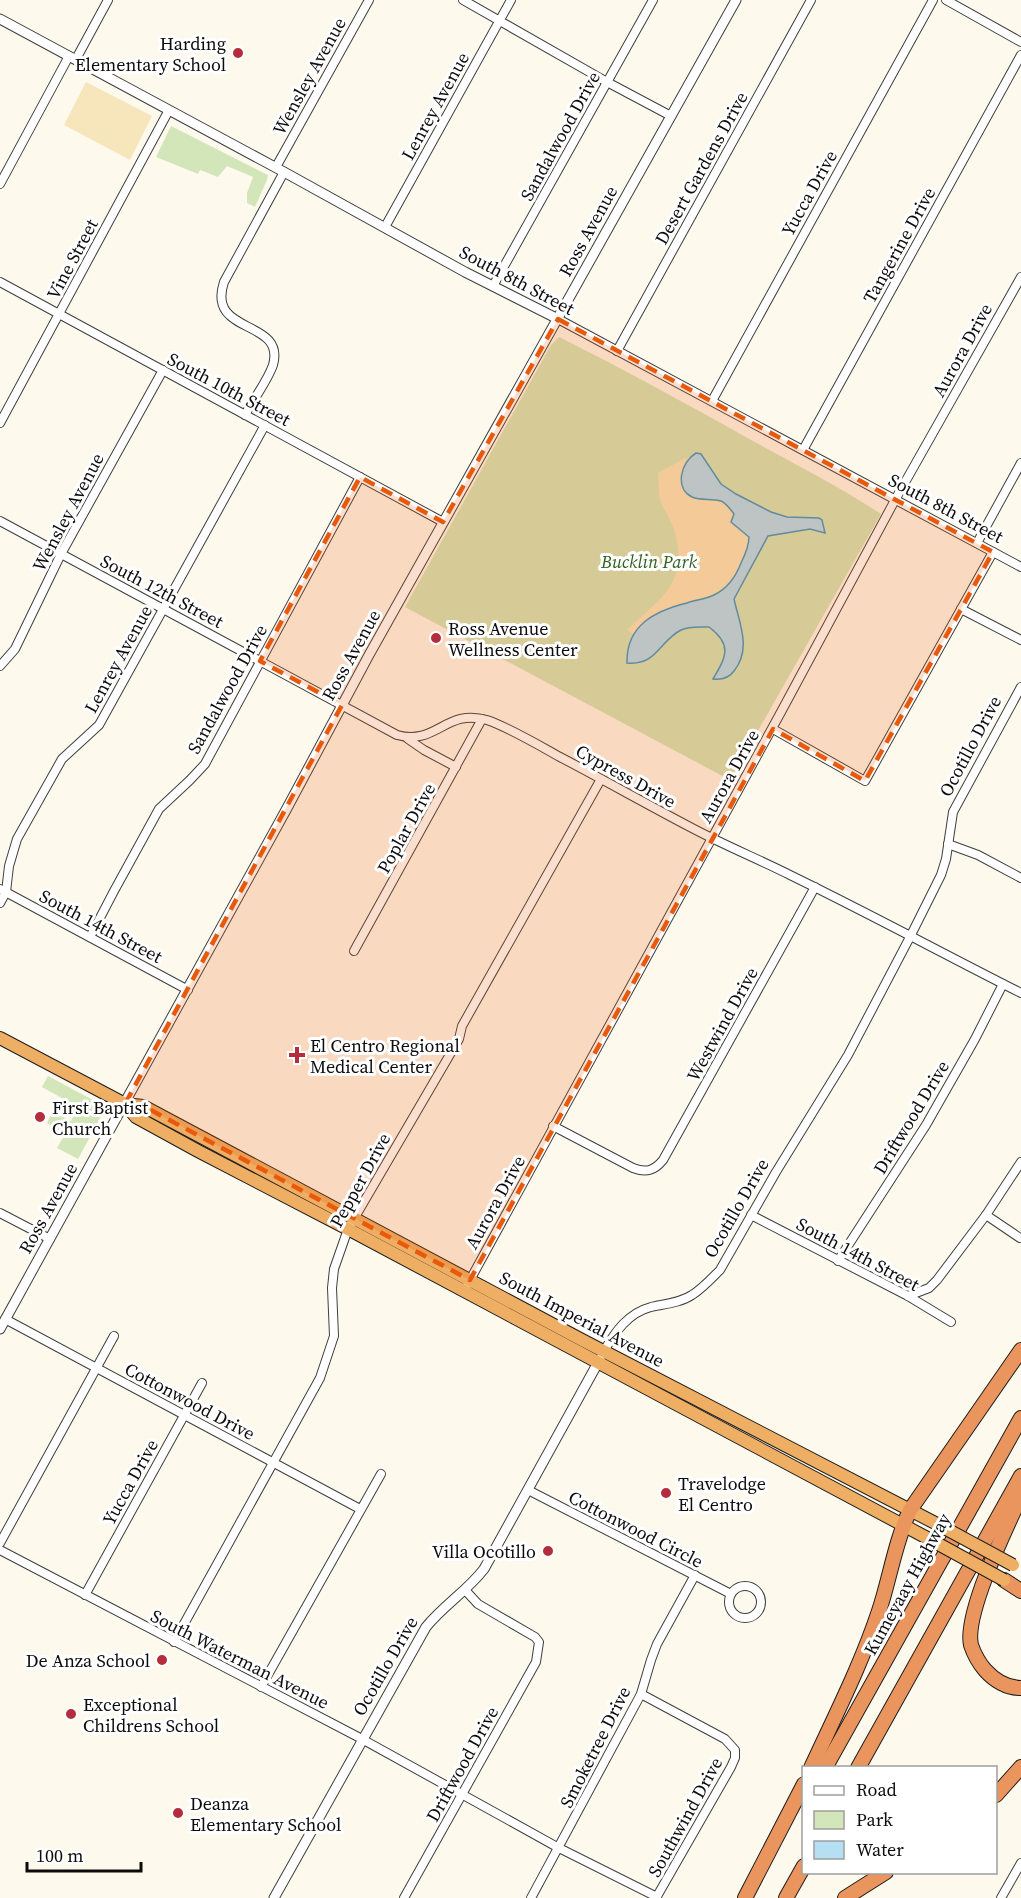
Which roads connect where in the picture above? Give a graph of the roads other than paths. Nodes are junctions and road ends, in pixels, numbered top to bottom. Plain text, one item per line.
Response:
1 (108, 0) edge
2 (369, 0) edge
3 (462, 0) edge
4 (511, 0) edge
5 (653, 0) edge
6 (736, 0) edge
7 (811, 0) edge
8 (933, 0) edge
9 (946, 0) edge
10 (0, 19) edge
11 (499, 21) junction
12 (1021, 42) edge
13 (1021, 55) edge
14 (72, 58) junction
15 (607, 82) junction
16 (170, 110) junction
17 (671, 116) junction
18 (280, 169) junction
19 (0, 184) edge
20 (385, 227) junction
21 (1021, 277) edge
22 (0, 282) edge
23 (493, 286) junction
24 (59, 314) junction
25 (558, 319) junction
26 (617, 351) junction
27 (163, 370) junction
28 (712, 401) junction
29 (245, 415) junction
30 (0, 423) edge
31 (265, 425) junction
32 (803, 450) junction
33 (1021, 463) edge
34 (360, 477) junction
35 (895, 500) junction
36 (0, 521) edge
37 (443, 522) junction
38 (977, 543) junction
39 (993, 552) junction
40 (61, 554) junction
41 (1021, 567) edge
42 (163, 609) junction
43 (961, 609) junction
44 (1021, 640) edge
45 (260, 661) junction
46 (0, 666) edge
47 (1021, 687) edge
48 (342, 705) junction
49 (482, 719) junction
50 (773, 729) junction
51 (407, 738) junction
52 (456, 768) junction
53 (601, 778) junction
54 (712, 839) junction
55 (948, 844) junction
56 (1021, 878) edge
57 (815, 887) junction
58 (3, 890) edge
59 (0, 903) edge
60 (90, 937) junction
61 (910, 937) junction
62 (354, 951) dead end
63 (1003, 984) junction
64 (188, 990) junction
65 (1021, 993) edge
66 (0, 1038) edge
67 (125, 1104) junction
68 (554, 1126) junction
69 (242, 1158) junction
70 (1021, 1162) edge
71 (235, 1171) junction
72 (0, 1213) edge
73 (751, 1215) junction
74 (986, 1215) junction
75 (351, 1224) junction
76 (1020, 1238) edge
77 (50, 1239) junction
78 (838, 1261) junction
79 (467, 1285) junction
80 (908, 1296) junction
81 (5, 1319) junction
82 (951, 1322) dead end
83 (0, 1329) edge
84 (114, 1336) dead end
85 (1021, 1350) edge
86 (601, 1356) junction
87 (96, 1368) junction
88 (202, 1383) dead end
89 (185, 1414) junction
90 (1021, 1418) edge
91 (273, 1463) junction
92 (381, 1474) dead end
93 (1021, 1476) edge
94 (528, 1490) junction
95 (1021, 1496) edge
96 (360, 1509) junction
97 (910, 1510) junction
98 (903, 1525) junction
99 (0, 1543) edge
100 (0, 1550) edge
101 (1017, 1568) edge
102 (695, 1575) junction
103 (1004, 1580) joint
104 (465, 1590) junction
105 (1021, 1591) edge
106 (731, 1594) junction
107 (85, 1595) junction
108 (174, 1642) junction
109 (261, 1688) junction
110 (1021, 1688) edge
111 (641, 1694) junction
112 (362, 1739) junction
113 (811, 1766) edge
114 (826, 1766) edge
115 (859, 1766) edge
116 (1021, 1767) edge
117 (802, 1788) edge
118 (462, 1794) junction
119 (997, 1795) edge
120 (802, 1810) edge
121 (560, 1848) junction
122 (1021, 1863) edge
123 (802, 1870) edge
124 (883, 1874) edge
125 (274, 1898) edge
126 (404, 1898) edge
127 (531, 1898) edge
128 (656, 1898) edge
129 (745, 1898) edge
130 (752, 1898) edge
131 (786, 1898) edge
132 (845, 1898) edge
133 (1001, 1898) edge

1 - 14 street
2 - 18 street, Wensley Avenue
3 - 11 street
4 - 11 street, Lenrey Avenue
5 - 15 street, Sandalwood Drive
6 - 17 street, Ross Avenue
7 - 26 street, Desert Gardens Drive
8 - 28 street, Yucca Drive
9 - 12 street
10 - 14 street, South 8th Street
11 - 15 street
11 - 20 street, Lenrey Avenue
13 - 32 street, Tangerine Drive
14 - 16 street, South 8th Street
14 - 19 street
15 - 17 street
15 - 23 street, Sandalwood Drive
16 - 18 street, South 8th Street
16 - 24 street, Vine Street
17 - 25 street, Ross Avenue
18 - 20 street, South 8th Street
18 - 29 street, Wensley Avenue
20 - 23 street, South 8th Street
21 - 35 street, Aurora Drive
22 - 24 street, South 10th Street
23 - 25 street, South 8th Street
24 - 27 street, South 10th Street
24 - 30 street, Vine Street
25 - 26 street, South 8th Street
25 - 37 street, Ross Avenue
26 - 28 street, South 8th Street
27 - 29 street, South 10th Street
27 - 40 street, Wensley Avenue
28 - 32 street, South 8th Street
29 - 31 street, South 10th Street
31 - 34 street, South 10th Street
31 - 42 street, Lenrey Avenue
32 - 35 street, South 8th Street
33 - 38 street
34 - 37 street, South 10th Street
34 - 45 street, Sandalwood Drive
35 - 38 street, South 8th Street
35 - 50 street, Aurora Drive
36 - 40 street, South 12th Street
37 - 48 street, Ross Avenue
38 - 39 street, South 8th Street
39 - 41 street, South 8th Street
39 - 43 street
40 - 42 street, South 12th Street
40 - 46 street, Wensley Avenue
42 - 45 street, South 12th Street
42 - 58 street, Lenrey Avenue
43 - 44 street
43 - 50 street
45 - 48 street, South 12th Street
45 - 60 street, Sandalwood Drive
47 - 55 street, Ocotillo Drive
48 - 51 street
48 - 64 street, Ross Avenue
49 - 51 street, Cypress Drive
49 - 52 street, Poplar Drive
49 - 53 street, Cypress Drive
50 - 54 street, Aurora Drive
51 - 52 street
52 - 62 street, Poplar Drive
53 - 54 street, Cypress Drive
53 - 75 street, Pepper Drive
54 - 57 street, Cypress Drive
54 - 68 street, Aurora Drive
55 - 56 street
55 - 61 street, Ocotillo Drive
57 - 61 street, Cypress Drive
57 - 68 street, Westwind Drive
58 - 59 street, Lenrey Avenue
58 - 60 street, South 14th Street
60 - 64 street, South 14th Street
61 - 63 street, Cypress Drive
61 - 73 street, Ocotillo Drive
63 - 65 street, Cypress Drive
63 - 78 street, Driftwood Drive
64 - 67 street, Ross Avenue
66 - 67 highway, South Imperial Avenue
67 - 69 highway, South Imperial Avenue
67 - 71 highway, South Imperial Avenue
67 - 77 street, Ross Avenue
68 - 79 street, Aurora Drive
69 - 71 highway
69 - 75 highway, South Imperial Avenue
70 - 74 street
71 - 75 highway, South Imperial Avenue
72 - 77 street
73 - 78 street, South 14th Street
73 - 86 street, Ocotillo Drive
74 - 76 street
74 - 80 street
75 - 79 highway, South Imperial Avenue
75 - 91 street, Pepper Drive
77 - 81 street, Ross Avenue
78 - 80 street, South 14th Street
79 - 86 highway, South Imperial Avenue
80 - 82 street, South 14th Street
81 - 83 street, Ross Avenue
81 - 87 street, Cottonwood Drive
84 - 87 street
85 - 97 highway
86 - 94 street, Ocotillo Drive
86 - 97 highway, South Imperial Avenue
86 - 98 highway, South Imperial Avenue
87 - 89 street, Cottonwood Drive
87 - 99 street
88 - 89 street, Yucca Drive
89 - 91 street, Cottonwood Drive
89 - 107 street, Yucca Drive
90 - 114 highway, Kumeyaay Highway
91 - 96 street, Cottonwood Drive
91 - 108 street, Pepper Drive
92 - 96 street
93 - 115 highway
94 - 102 street, Cottonwood Circle
94 - 104 street, Ocotillo Drive
95 - 110 highway
96 - 109 street
97 - 98 highway
97 - 101 highway, South Imperial Avenue, bridge
98 - 103 highway, South Imperial Avenue, bridge
98 - 113 highway
100 - 107 street, South Waterman Avenue
102 - 106 street, Cottonwood Circle
102 - 111 street, Smoketree Drive
103 - 105 highway
104 - 112 street, Ocotillo Drive
104 - 118 street, Driftwood Drive
106 - 106 street
107 - 108 street, South Waterman Avenue
108 - 109 street, South Waterman Avenue
109 - 112 street, South Waterman Avenue
111 - 121 street, Smoketree Drive
111 - 128 street, Southwind Drive
112 - 118 street, South Waterman Avenue
112 - 125 street, Ocotillo Drive
116 - 119 highway
117 - 129 highway
118 - 121 street, South Waterman Avenue
118 - 126 street, Driftwood Drive
120 - 130 highway
121 - 127 street, Smoketree Drive
121 - 128 street, South Waterman Avenue
122 - 133 street
123 - 131 highway
124 - 132 highway

